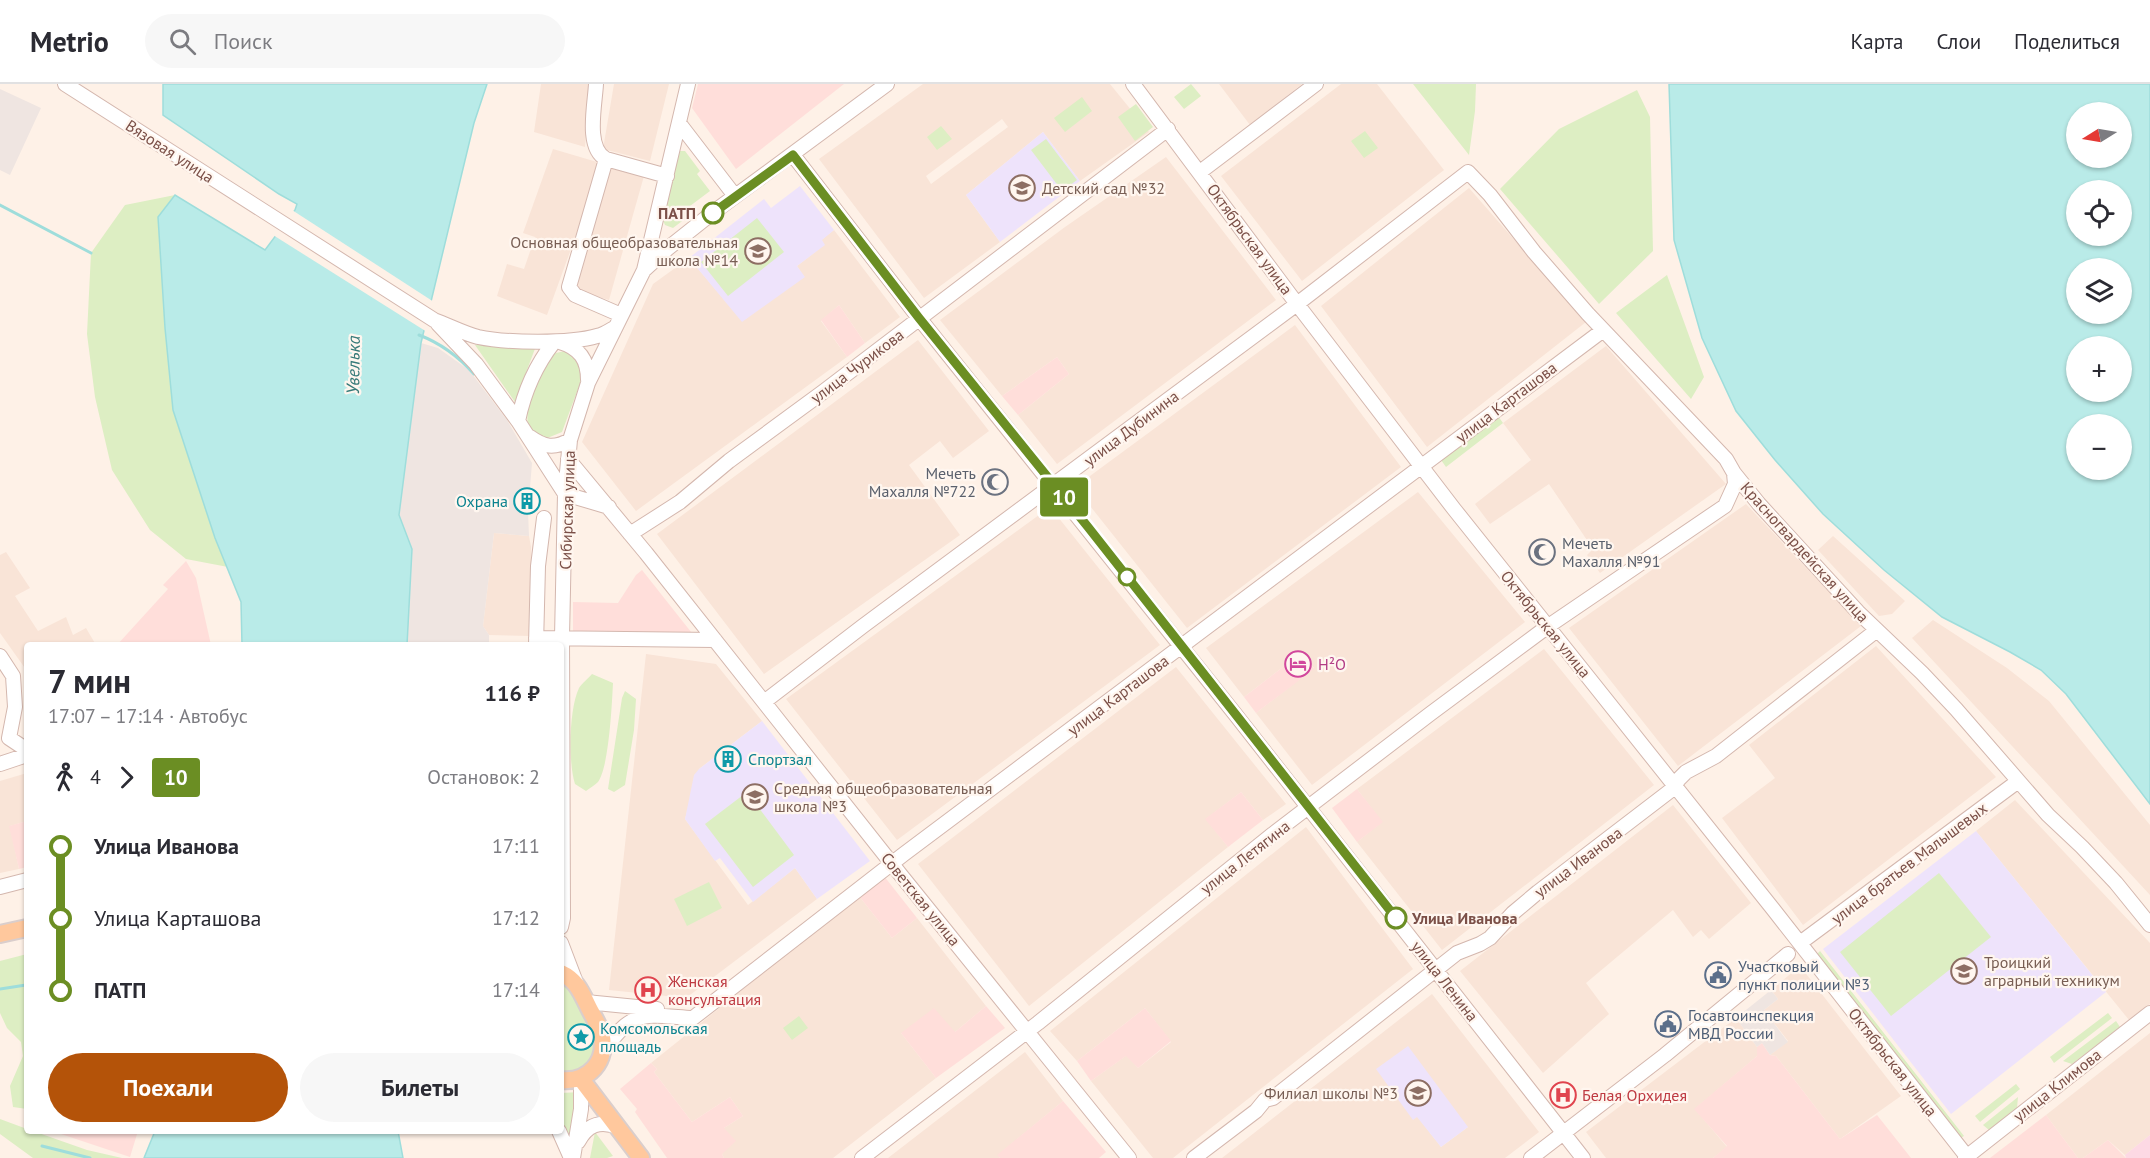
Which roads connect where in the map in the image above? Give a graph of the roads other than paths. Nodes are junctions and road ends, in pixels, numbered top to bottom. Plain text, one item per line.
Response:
1 (65, 84) edge
2 (596, 84) edge
3 (688, 84) edge
4 (887, 84) edge
5 (1133, 84) edge
6 (1316, 84) edge
7 (679, 123) junction
8 (1168, 129) junction
9 (793, 155) junction
10 (606, 159) junction
11 (1200, 172) junction
12 (1468, 172) joint
13 (666, 176) junction
14 (735, 196) junction
15 (644, 270) junction
16 (1297, 304) junction
17 (621, 315) junction
18 (919, 318) junction
19 (434, 320) junction
20 (614, 328) junction
21 (1602, 330) junction
22 (556, 342) junction
23 (588, 383) junction
24 (518, 421) junction
25 (526, 434) junction
26 (570, 440) junction
27 (568, 459) junction
28 (1421, 467) junction
29 (1734, 473) junction
30 (1054, 485) junction
31 (565, 494) junction
32 (1760, 504) junction
33 (1725, 506) junction
34 (609, 507) junction
35 (544, 518) dead end
36 (630, 534) junction
37 (1547, 627) junction
38 (1877, 630) junction
39 (562, 637) junction
40 (715, 640) junction
41 (536, 641) edge
42 (562, 642) edge
43 (1182, 647) junction
44 (2, 664) edge
45 (764, 702) junction
46 (5, 736) edge
47 (24, 748) edge
48 (24, 757) edge
49 (0, 764) edge
50 (2017, 782) junction
51 (1675, 787) junction
52 (1309, 807) junction
53 (892, 864) junction
54 (24, 881) edge
55 (0, 887) edge
56 (2150, 925) edge
57 (24, 929) edge
58 (0, 934) edge
59 (1800, 943) junction
60 (564, 951) edge
61 (1788, 954) dead end
62 (1436, 970) junction
63 (564, 975) edge
64 (577, 985) junction
65 (586, 1002) junction
66 (2150, 1013) edge
67 (695, 1016) junction
68 (1027, 1030) junction
69 (602, 1054) junction
70 (581, 1079) junction
71 (564, 1080) edge
72 (602, 1108) junction
73 (618, 1127) junction
74 (1563, 1132) junction
75 (561, 1134) edge
76 (573, 1154) edge
77 (1967, 1157) edge
78 (641, 1158) edge
79 (862, 1158) edge
80 (1129, 1158) edge
81 (1194, 1158) edge
82 (1531, 1158) edge
83 (1583, 1158) edge

1 - 19 street, Вязовая улица
2 - 10 street
3 - 7 street
4 - 9 street, Сибирская улица
5 - 8 street, Октябрьская улица
6 - 11 street
7 - 13 street
7 - 14 street
8 - 11 street, Октябрьская улица
8 - 18 street, улица Чурикова
9 - 14 street, Сибирская улица
9 - 18 street, улица Ленина
10 - 13 street
10 - 17 street
11 - 16 street, Октябрьская улица
12 - 16 street, улица Дубинина
12 - 21 street, Красногвардейская улица
13 - 15 street
14 - 15 street, Сибирская улица
15 - 17 street, Сибирская улица
16 - 28 street, Октябрьская улица
16 - 30 street, улица Дубинина
17 - 20 street, Сибирская улица
18 - 30 street, улица Ленина
18 - 36 street, улица Чурикова
19 - 22 street
19 - 24 street
20 - 22 street
20 - 23 street, Сибирская улица
21 - 28 street, улица Карташова
21 - 29 street, Красногвардейская улица
22 - 23 street
22 - 24 street
23 - 26 street, Сибирская улица
24 - 25 street
25 - 26 street
25 - 31 street
26 - 27 street, Сибирская улица
27 - 31 street, Сибирская улица
27 - 34 street, Советская улица
28 - 37 street, Октябрьская улица
28 - 43 street, улица Карташова
29 - 32 street, Красногвардейская улица
29 - 33 street
30 - 43 street, улица Ленина
30 - 45 street, улица Дубинина
31 - 34 street
31 - 39 street, Сибирская улица
32 - 33 street, улица Летягина
32 - 38 street, Красногвардейская улица
33 - 37 street, улица Летягина
34 - 36 street, Советская улица
35 - 41 street
36 - 40 street, Советская улица
37 - 51 street, Октябрьская улица
37 - 52 street, улица Летягина
38 - 50 street, Красногвардейская улица
38 - 51 street, улица Иванова
39 - 40 street
39 - 41 street
39 - 42 street, Сибирская улица
40 - 45 street, Советская улица
43 - 52 street, улица Ленина
43 - 53 street, улица Карташова
44 - 46 street
45 - 53 street, Советская улица
46 - 47 street
48 - 49 street
50 - 56 street, Красногвардейская улица
50 - 59 street, улица братьев Малышевых
51 - 59 street, Октябрьская улица
51 - 62 street, улица Иванова
52 - 62 street, улица Ленина
52 - 68 street, улица Летягина
53 - 67 street, улица Карташова
53 - 68 street, Советская улица
54 - 55 street
57 - 58 main road
59 - 77 street, Октябрьская улица
60 - 64 street
61 - 74 street
62 - 74 street, улица Ленина
62 - 81 street, улица Иванова
63 - 64 main road
64 - 65 main road
65 - 67 street
65 - 69 main road
66 - 77 street, улица Климова
67 - 69 street
68 - 79 street, улица Летягина
68 - 80 street, Советская улица
69 - 70 main road
69 - 72 main road
70 - 71 main road
70 - 72 main road
70 - 76 street
72 - 73 main road
73 - 76 street
73 - 78 main road
74 - 82 street
74 - 83 street, улица Ленина
75 - 76 street

